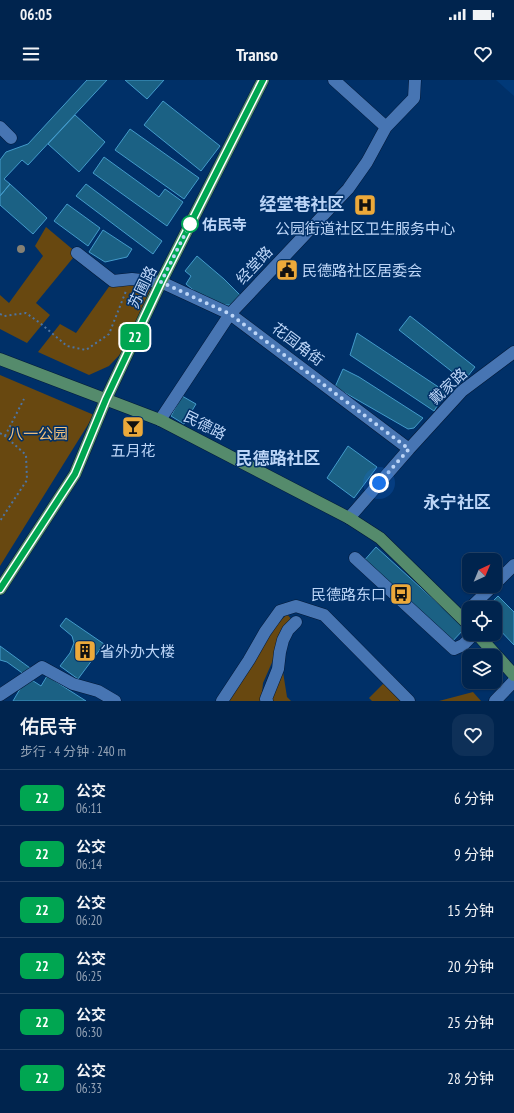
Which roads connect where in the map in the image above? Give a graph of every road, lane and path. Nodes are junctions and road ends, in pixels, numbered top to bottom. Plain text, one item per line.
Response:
1 (263, 80) edge
2 (334, 80) edge
3 (415, 80) edge
4 (0, 127) edge
5 (386, 127) junction
6 (11, 138) dead end
7 (77, 253) dead end
8 (132, 279) junction
9 (161, 282) junction
10 (0, 314) edge
11 (230, 314) junction
12 (514, 352) edge
13 (0, 359) edge
14 (24, 399) dead end
15 (106, 399) junction
16 (160, 420) junction
17 (0, 433) edge
18 (5, 436) junction
19 (409, 449) junction
20 (349, 518) junction
21 (0, 521) edge
22 (355, 558) dead end
23 (514, 565) edge
24 (502, 577) edge
25 (0, 589) edge
26 (487, 593) edge
27 (480, 601) edge
28 (462, 611) edge
29 (296, 622) dead end
30 (467, 641) edge
31 (482, 641) edge
32 (514, 675) edge
33 (514, 681) edge
34 (0, 695) edge
35 (114, 701) edge
36 (222, 701) edge
37 (267, 701) edge
38 (409, 701) edge
39 (495, 701) edge

1 - 9 main road, 苏圃路
2 - 5 lane
3 - 5 lane, 经堂路
4 - 6 lane
5 - 11 lane, 经堂路
7 - 8 lane, 花园角街
8 - 9 lane, 花园角街
8 - 10 path
9 - 11 lane, 花园角街
9 - 15 main road, 苏圃路
11 - 16 lane, 经堂路
11 - 19 lane, 花园角街
12 - 19 lane, 戴家路
13 - 15 main road, 民德路
14 - 18 path
15 - 16 main road, 民德路
15 - 25 main road, 苏圃路
16 - 20 main road, 民德路
17 - 18 path
18 - 21 path
19 - 20 lane
20 - 28 main road, 民德路
22 - 30 lane
23 - 24 lane
26 - 27 lane
29 - 37 lane
31 - 32 main road
33 - 39 lane
34 - 35 lane
36 - 38 lane

